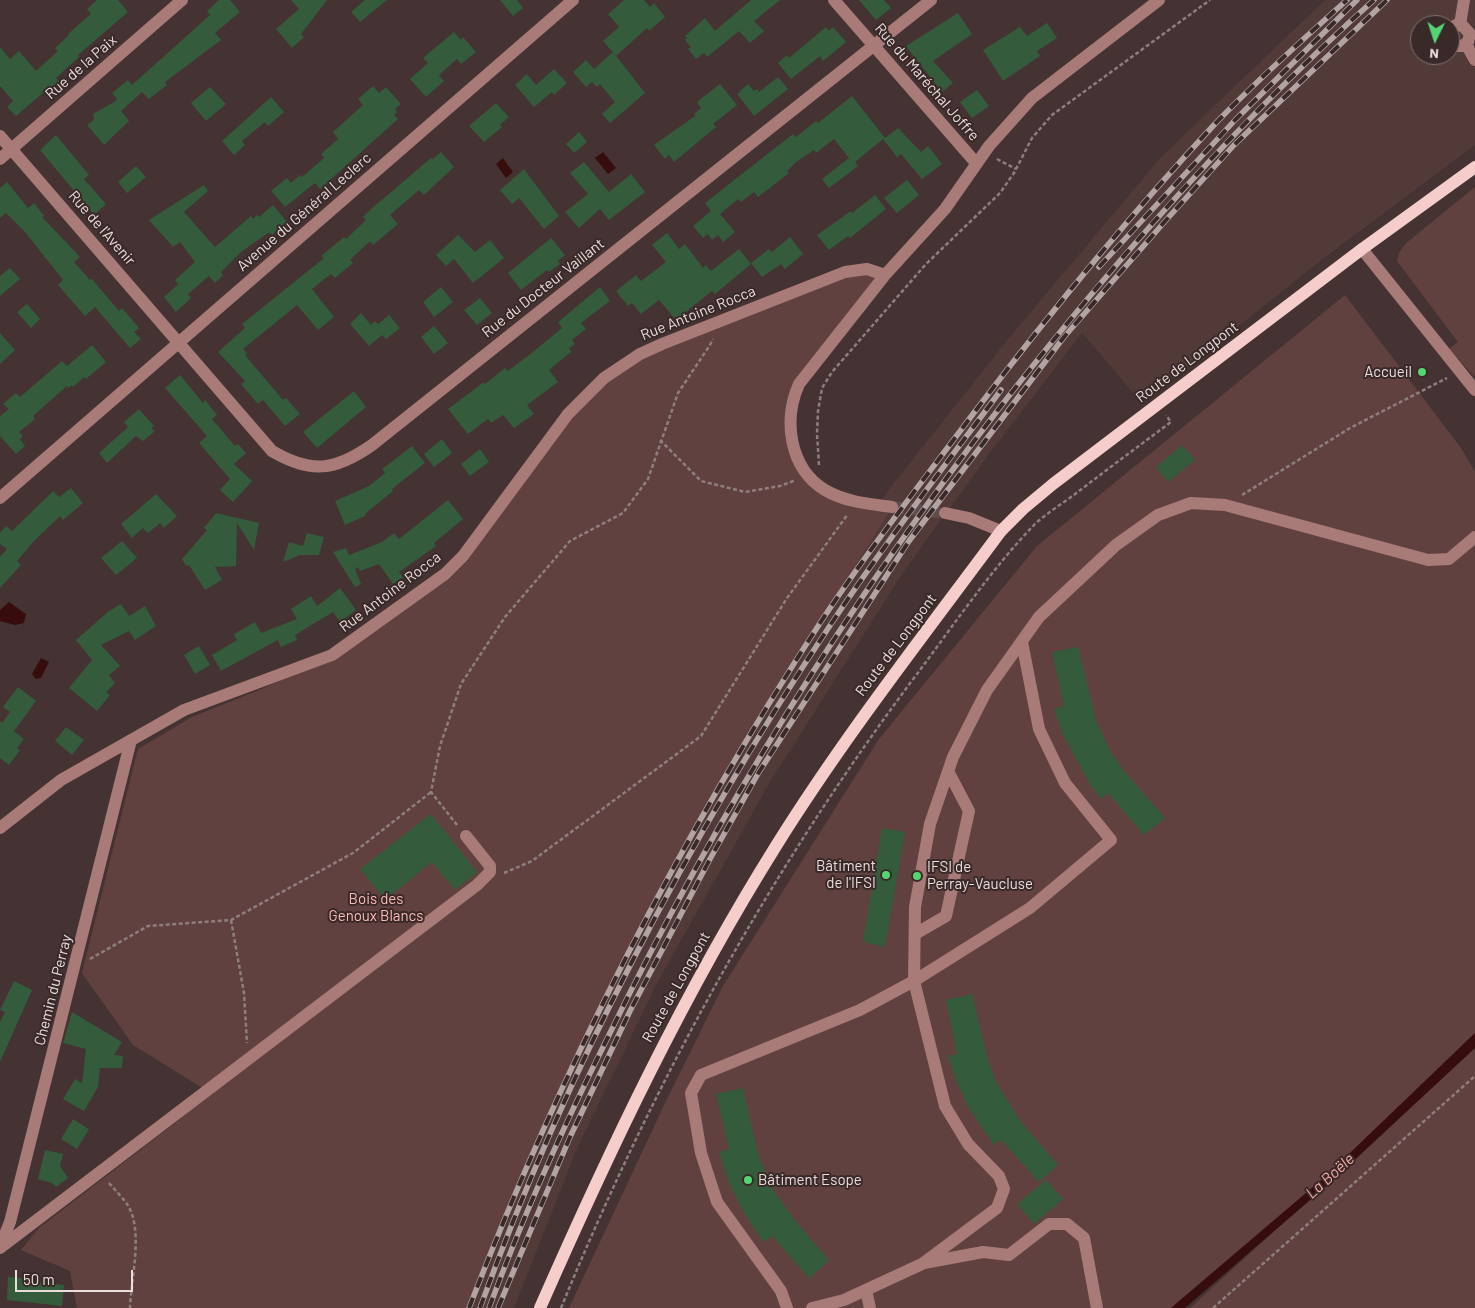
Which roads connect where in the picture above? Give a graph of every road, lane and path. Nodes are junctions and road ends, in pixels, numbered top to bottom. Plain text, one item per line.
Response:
1 (182, 0) edge
2 (573, 0) edge
3 (834, 0) edge
4 (931, 0) edge
5 (1159, 0) edge
6 (1210, 0) edge
7 (1464, 0) edge
8 (1459, 15) edge
9 (1460, 27) edge
10 (1466, 44) junction
11 (874, 46) junction
12 (1460, 46) edge
13 (1475, 60) edge
14 (0, 136) edge
15 (11, 149) junction
16 (984, 152) junction
17 (0, 159) edge
18 (976, 162) junction
19 (1475, 167) edge
20 (1016, 169) junction
21 (1362, 249) junction
22 (886, 276) junction
23 (716, 323) junction
24 (179, 342) junction
25 (1460, 372) junction
26 (1475, 390) edge
27 (1158, 404) junction
28 (660, 440) junction
29 (810, 477) junction
30 (0, 498) edge
31 (851, 500) junction
32 (1225, 505) junction
33 (892, 507) tunnel mouth
34 (945, 513) tunnel mouth
35 (1001, 531) junction
36 (1475, 537) edge
37 (1022, 642) junction
38 (131, 740) junction
39 (948, 771) junction
40 (431, 792) junction
41 (0, 828) edge
42 (466, 836) joint
43 (477, 885) junction
44 (231, 920) junction
45 (915, 934) junction
46 (76, 967) junction
47 (914, 981) junction
48 (249, 1059) junction
49 (1475, 1076) edge
50 (100, 1172) junction
51 (0, 1248) edge
52 (922, 1264) junction
53 (866, 1290) junction
54 (130, 1308) edge
55 (540, 1308) edge
56 (560, 1308) edge
57 (786, 1308) edge
58 (812, 1308) edge
59 (870, 1308) edge
60 (1097, 1308) edge
61 (1213, 1308) edge

1 - 15 street, Rue de la Paix
2 - 24 street, Avenue du Général Leclerc
3 - 11 street, Rue du Maréchal Joffre
4 - 11 street, Rue du Docteur Vaillant
5 - 16 street
6 - 20 path
7 - 8 street
9 - 10 street
10 - 12 street
10 - 13 street
11 - 18 street, Rue du Maréchal Joffre
11 - 24 street, Rue du Docteur Vaillant
14 - 15 street, Rue de l'Avenir
15 - 17 street, Rue de la Paix
15 - 24 street, Rue de l'Avenir
16 - 18 street
16 - 20 path
18 - 22 street
19 - 21 main road, Route de Longpont
20 - 29 path
21 - 25 street
21 - 27 main road, Route de Longpont
22 - 23 street, Rue Antoine Rocca
22 - 29 street
23 - 28 path
23 - 38 street, Rue Antoine Rocca
24 - 30 street, Avenue du Général Leclerc
25 - 26 street
25 - 32 path
27 - 35 main road, Route de Longpont
27 - 56 path
28 - 29 path
28 - 40 path
29 - 31 street
31 - 33 street
31 - 43 path
32 - 36 street
32 - 37 street
34 - 35 street
35 - 55 main road, Route de Longpont
37 - 39 street
37 - 47 street
38 - 41 street, Rue Antoine Rocca
38 - 46 street, Chemin du Perray
39 - 45 street
39 - 45 street
40 - 42 path
40 - 44 path
42 - 43 street
43 - 48 street
44 - 46 path
44 - 48 path
45 - 47 street
46 - 51 street, Chemin du Perray
47 - 52 street
47 - 57 street
48 - 50 street
49 - 61 path
50 - 51 street
50 - 54 path
52 - 53 street
52 - 60 street
53 - 58 street
53 - 59 street

